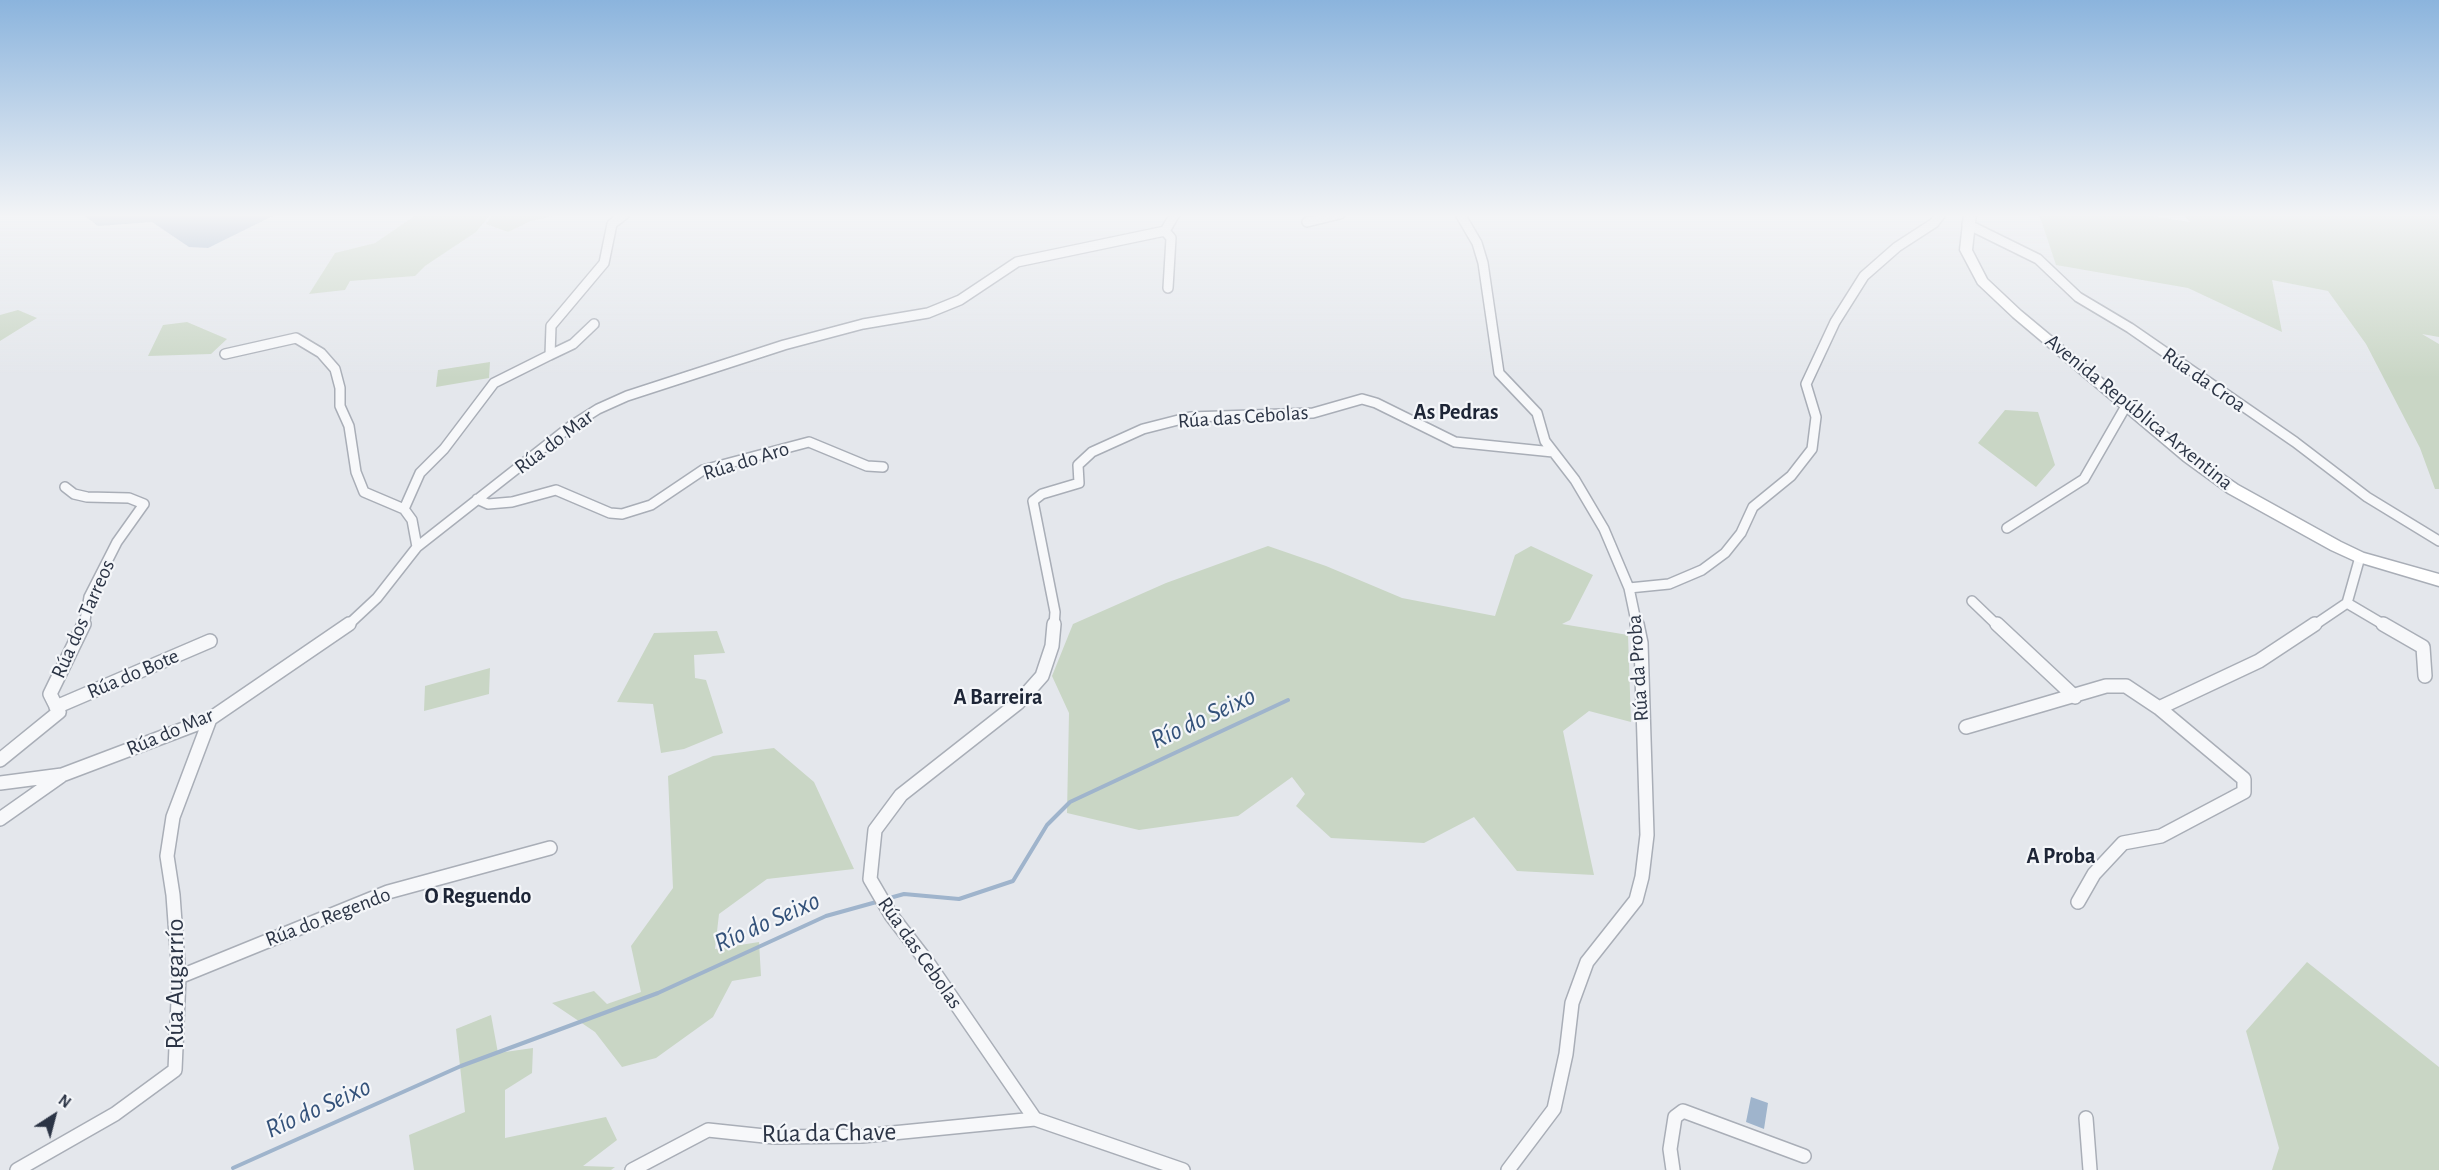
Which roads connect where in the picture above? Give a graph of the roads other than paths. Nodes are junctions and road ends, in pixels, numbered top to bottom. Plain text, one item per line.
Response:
1 (599, 269) edge
2 (1007, 269) edge
3 (1169, 269) edge
4 (1484, 269) edge
5 (1872, 269) edge
6 (1976, 269) edge
7 (2048, 269) edge
8 (1168, 288) dead end
9 (594, 324) dead end
10 (225, 354) dead end
11 (550, 355) junction
12 (2126, 406) junction
13 (1553, 452) junction
14 (883, 468) dead end
15 (65, 487) dead end
16 (477, 500) junction
17 (404, 509) junction
18 (2007, 528) dead end
19 (2439, 541) edge
20 (417, 547) junction
21 (2360, 557) junction
22 (2439, 580) edge
23 (1629, 588) junction
24 (1972, 601) dead end
25 (2347, 603) junction
26 (210, 641) dead end
27 (2425, 676) dead end
28 (2075, 697) junction
29 (56, 707) junction
30 (2159, 708) junction
31 (210, 719) junction
32 (1966, 727) dead end
33 (0, 760) edge
34 (62, 775) junction
35 (0, 783) edge
36 (0, 819) edge
37 (550, 848) dead end
38 (2078, 902) dead end
39 (179, 977) junction
40 (2086, 1118) dead end
41 (1035, 1119) junction
42 (1804, 1156) dead end
43 (17, 1170) edge
44 (632, 1170) edge
45 (1183, 1170) edge
46 (1508, 1170) edge
47 (1673, 1170) edge
48 (2090, 1170) edge

1 - 11 street
2 - 16 street, Rúa do Mar
3 - 8 street
4 - 13 street
5 - 23 street, Rúa da Proba
6 - 12 main road, Avenida República Arxentina
7 - 19 street, Rúa da Croa
9 - 11 street
10 - 17 street
11 - 17 street
12 - 18 street
12 - 21 main road, Avenida República Arxentina
13 - 23 street
13 - 41 street, Rúa das Cebolas
14 - 16 street, Rúa do Aro
15 - 29 street, Rúa dos Tarreos
16 - 20 street, Rúa do Mar
17 - 20 street
20 - 31 street, Rúa do Mar
21 - 22 main road, Avenida República Arxentina
21 - 25 street
23 - 46 street, Rúa da Proba
24 - 28 street
25 - 27 street
25 - 30 street
26 - 29 street, Rúa do Bote
28 - 30 street
28 - 32 street
29 - 33 street, Rúa dos Tarreos
30 - 38 street
31 - 34 street, Rúa do Mar
31 - 39 street, Rúa Augarrío
34 - 35 street, Rúa do Mar
34 - 36 street, Rúa do Mar
37 - 39 street, Rúa do Regendo
39 - 43 street, Rúa Augarrío
40 - 48 street
41 - 44 street, Rúa da Chave
41 - 45 street
42 - 47 street

